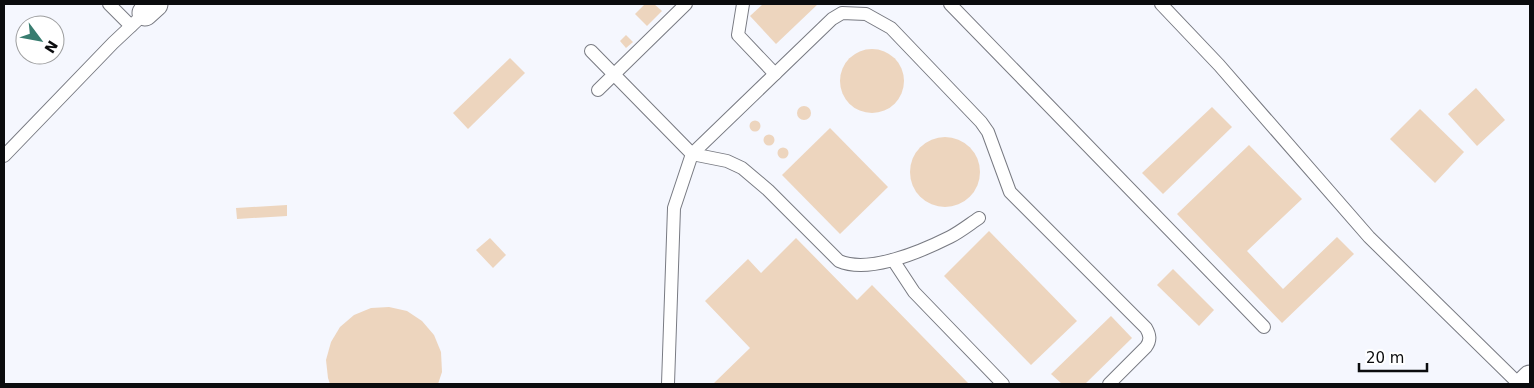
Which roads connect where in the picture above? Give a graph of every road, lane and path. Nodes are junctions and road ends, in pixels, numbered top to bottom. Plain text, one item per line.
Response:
1 (109, 4) edge
2 (686, 4) edge
3 (743, 4) edge
4 (950, 4) edge
5 (1162, 4) edge
6 (144, 14) edge
7 (591, 51) dead end
8 (614, 74) junction
9 (775, 74) junction
10 (598, 90) dead end
11 (692, 154) junction
12 (4, 156) edge
13 (979, 218) dead end
14 (893, 260) junction
15 (1264, 327) dead end
16 (1530, 378) edge
17 (668, 384) edge
18 (1003, 384) edge
19 (1109, 384) edge
20 (1519, 384) edge
21 (1524, 384) edge

1 - 6 lane
2 - 8 lane
3 - 9 lane
4 - 15 lane
5 - 20 lane
6 - 12 lane
7 - 8 lane
8 - 10 lane
8 - 11 lane
9 - 11 lane
9 - 19 lane
11 - 14 lane
11 - 17 lane
13 - 14 lane
14 - 18 lane
16 - 21 street

